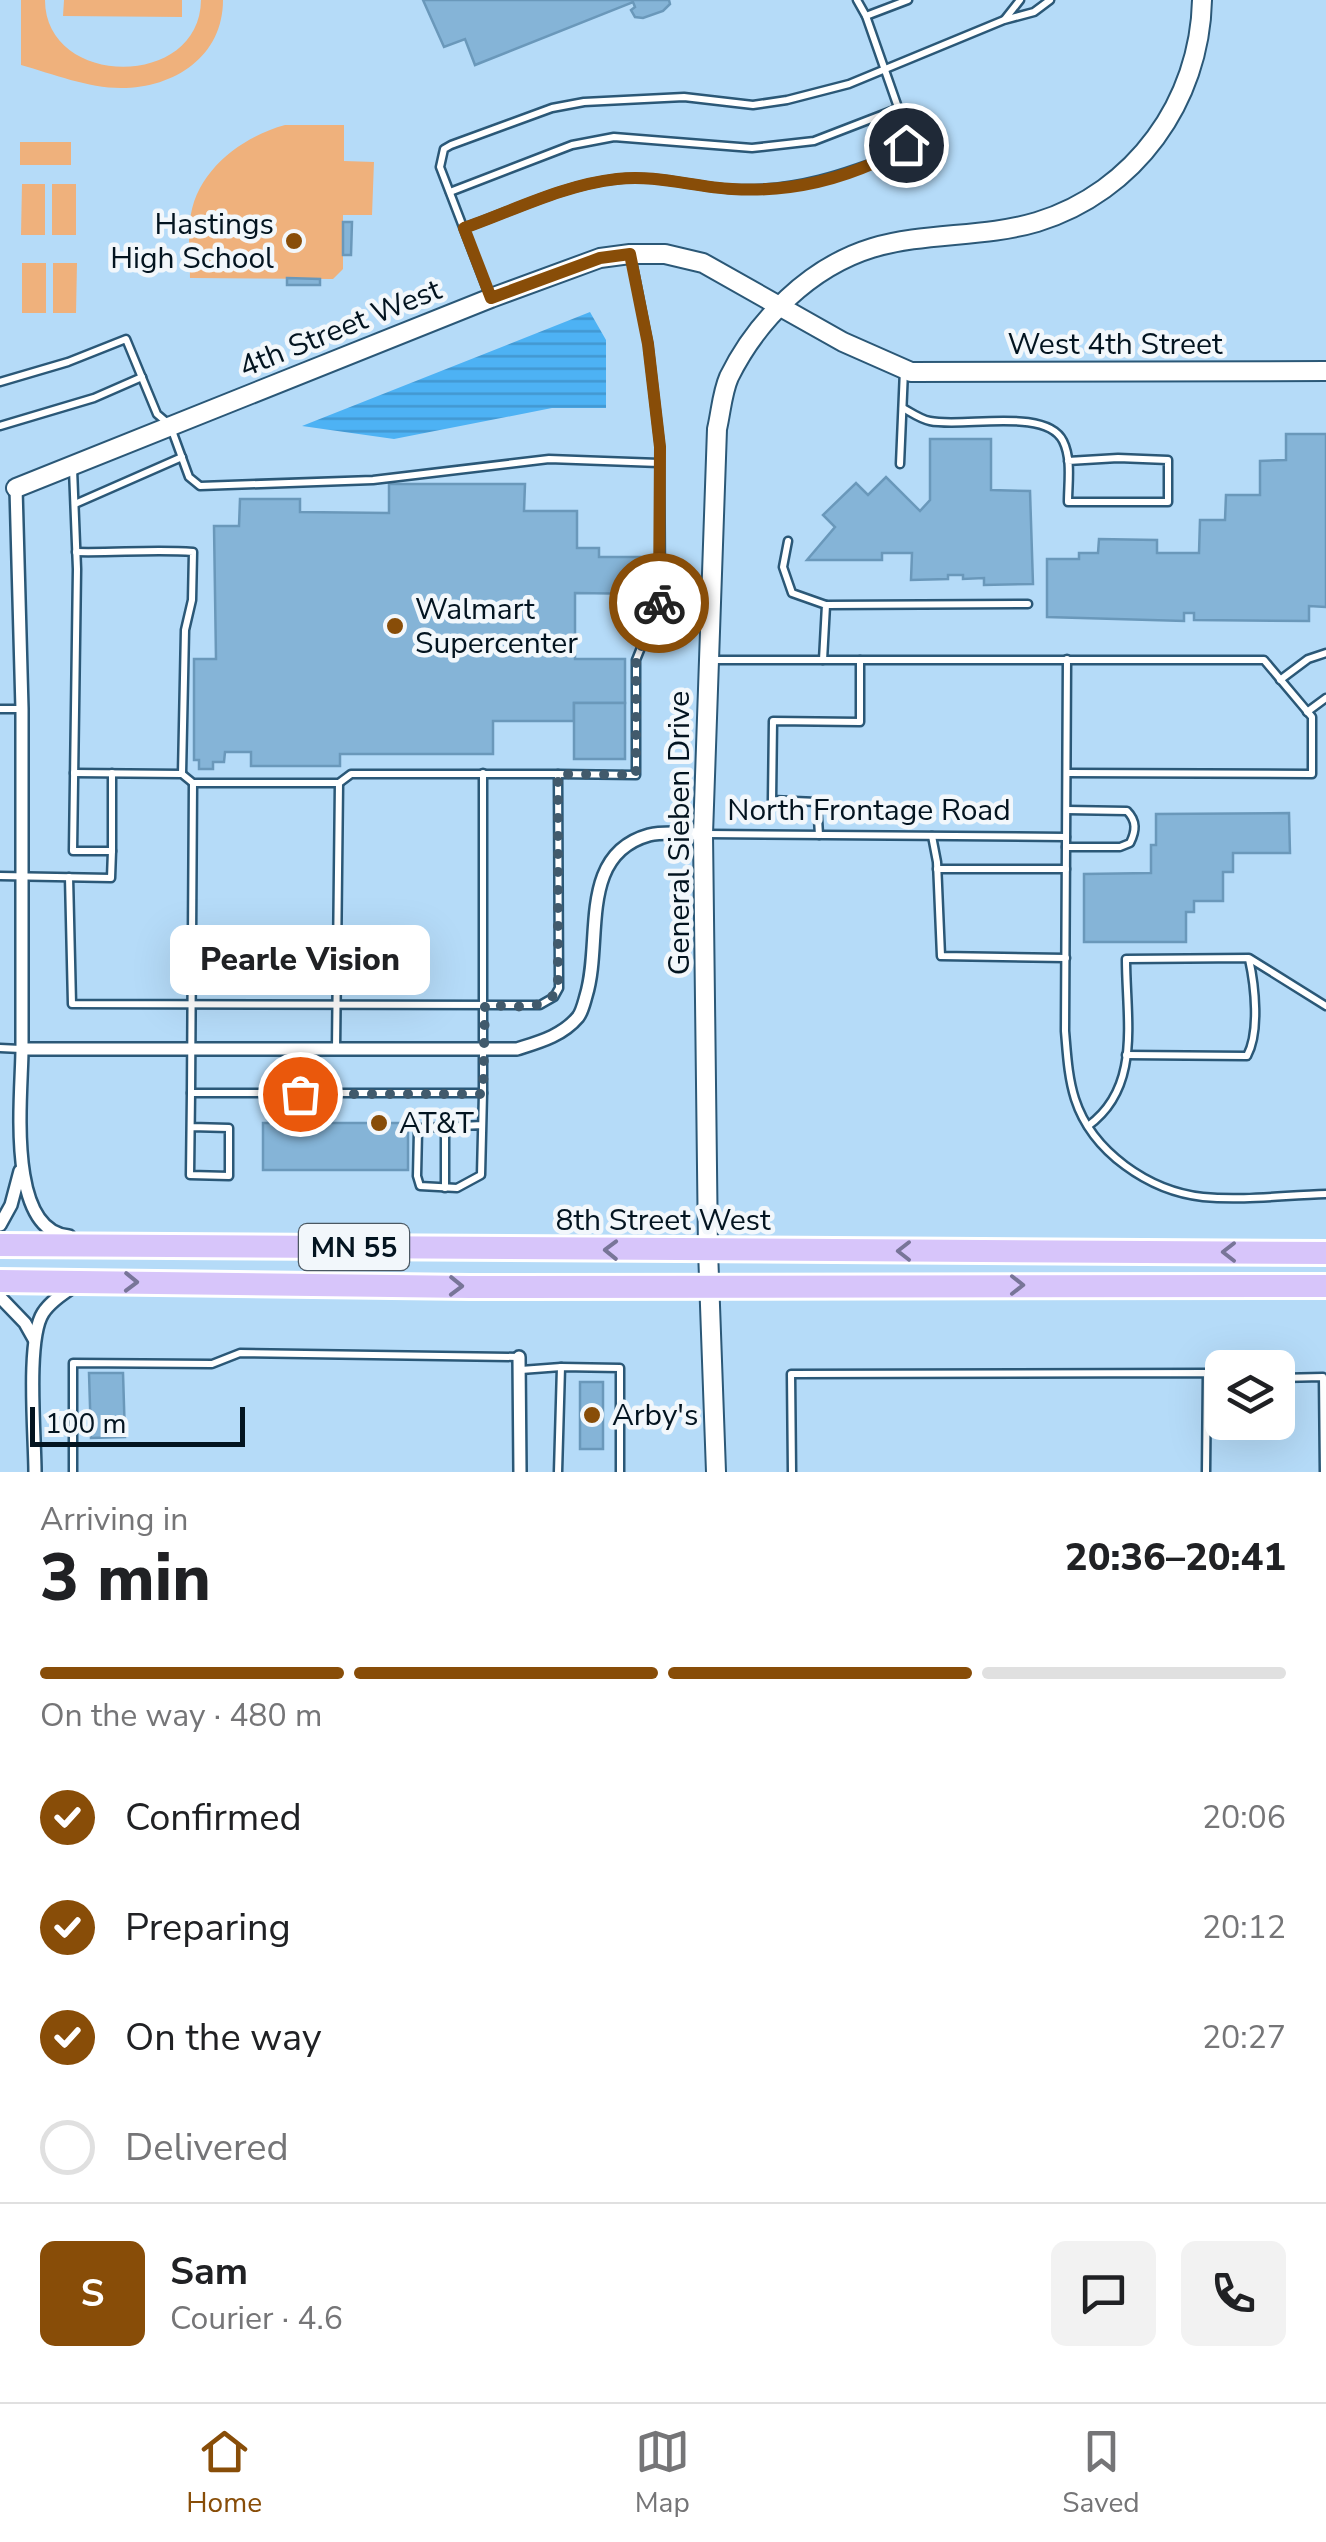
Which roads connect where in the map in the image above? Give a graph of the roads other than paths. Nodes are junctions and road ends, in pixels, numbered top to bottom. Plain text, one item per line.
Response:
1 (857, 0) edge
2 (1020, 0) edge
3 (1050, 0) edge
4 (1202, 0) edge
5 (903, 1) edge
6 (866, 16) junction
7 (1004, 20) junction
8 (884, 71) junction
9 (898, 110) junction
10 (450, 192) junction
11 (464, 228) junction
12 (630, 254) junction
13 (491, 298) junction
14 (780, 304) junction
15 (904, 369) junction
16 (1326, 371) edge
17 (142, 377) junction
18 (0, 382) edge
19 (903, 408) junction
20 (170, 425) junction
21 (0, 426) edge
22 (182, 457) junction
23 (1068, 462) junction
24 (659, 463) junction
25 (900, 464) dead end
26 (73, 465) junction
27 (16, 488) joint
28 (75, 504) junction
29 (788, 541) dead end
30 (76, 552) junction
31 (1028, 604) dead end
32 (826, 605) junction
33 (1326, 653) edge
34 (1068, 659) junction
35 (708, 660) junction
36 (824, 660) junction
37 (860, 660) junction
38 (1280, 680) junction
39 (1326, 698) edge
40 (0, 709) edge
41 (22, 709) junction
42 (1307, 712) junction
43 (1067, 773) junction
44 (74, 774) junction
45 (112, 774) junction
46 (182, 774) junction
47 (483, 774) junction
48 (558, 774) junction
49 (193, 783) junction
50 (339, 783) junction
51 (1066, 810) junction
52 (703, 834) junction
53 (820, 835) junction
54 (932, 836) junction
55 (1066, 837) junction
56 (1066, 847) junction
57 (112, 851) junction
58 (937, 869) junction
59 (1066, 869) junction
60 (0, 876) edge
61 (21, 876) junction
62 (69, 877) junction
63 (1066, 958) junction
64 (1249, 958) junction
65 (191, 1004) junction
66 (339, 1005) junction
67 (485, 1005) junction
68 (1326, 1006) edge
69 (0, 1048) edge
70 (22, 1049) junction
71 (191, 1049) junction
72 (336, 1049) junction
73 (483, 1049) junction
74 (1126, 1055) junction
75 (191, 1094) junction
76 (483, 1094) junction
77 (482, 1124) junction
78 (446, 1126) junction
79 (1088, 1126) junction
80 (191, 1127) junction
81 (22, 1166) junction
82 (444, 1188) junction
83 (1326, 1194) edge
84 (0, 1225) edge
85 (0, 1245) edge
86 (363, 1247) junction
87 (708, 1250) junction
88 (1326, 1253) edge
89 (0, 1281) edge
90 (82, 1282) junction
91 (709, 1285) junction
92 (1326, 1286) edge
93 (0, 1297) edge
94 (34, 1338) junction
95 (520, 1363) junction
96 (561, 1367) junction
97 (1295, 1378) edge
98 (35, 1472) edge
99 (73, 1472) edge
100 (520, 1472) edge
101 (558, 1472) edge
102 (620, 1472) edge
103 (716, 1472) edge
104 (792, 1472) edge
105 (1206, 1472) edge
106 (1324, 1472) edge

1 - 6 lane
2 - 7 lane
3 - 7 lane
4 - 14 street, General Sieben Drive
5 - 6 lane
6 - 8 lane
7 - 8 lane
8 - 9 lane
8 - 10 lane
9 - 10 lane
9 - 11 lane
10 - 11 lane
11 - 13 lane
12 - 13 street, 4th Street West
12 - 14 street, 4th Street West
12 - 24 lane
13 - 20 street, 4th Street West
14 - 15 street, 4th Street West
14 - 35 street, General Sieben Drive
15 - 16 street, West 4th Street
15 - 19 lane
17 - 18 lane
17 - 20 lane
17 - 21 lane
19 - 23 lane
19 - 25 lane
20 - 22 lane
20 - 26 street, 4th Street West
22 - 24 lane
22 - 28 lane
23 - 23 lane
24 - 48 lane
26 - 27 street, 4th Street West
26 - 28 lane
27 - 41 street
28 - 30 lane
29 - 32 lane
30 - 44 lane
30 - 46 lane
31 - 32 lane
32 - 36 lane
33 - 38 lane
34 - 37 lane
34 - 38 lane
34 - 43 lane
35 - 36 lane
35 - 52 street, General Sieben Drive
36 - 37 lane
37 - 53 lane
38 - 42 lane
39 - 42 lane
40 - 41 lane
41 - 61 street
42 - 43 lane
43 - 51 lane
44 - 45 lane
44 - 57 lane
45 - 46 lane
45 - 57 lane
46 - 49 lane
47 - 48 lane
47 - 50 lane
47 - 67 lane
48 - 67 lane
49 - 50 lane
49 - 65 lane
50 - 66 lane
51 - 55 lane
51 - 56 lane
52 - 53 lane, North Frontage Road
52 - 73 street, North Frontage Road
52 - 87 street, General Sieben Drive
53 - 54 lane, North Frontage Road
54 - 55 lane, North Frontage Road
54 - 58 lane
55 - 56 lane
56 - 59 lane
57 - 62 lane
58 - 59 lane
58 - 63 lane
59 - 63 lane
60 - 61 lane
61 - 62 lane
61 - 70 street
62 - 65 lane
63 - 79 lane
64 - 68 lane
64 - 74 lane
64 - 74 lane
65 - 66 lane
65 - 71 lane
66 - 67 lane
66 - 72 lane
67 - 73 lane
69 - 70 lane
70 - 71 street, North Frontage Road
70 - 81 street
71 - 72 street, North Frontage Road
71 - 75 lane
72 - 73 street, North Frontage Road
73 - 76 lane
74 - 79 lane
75 - 76 lane
75 - 80 lane
76 - 77 lane
77 - 78 lane
77 - 82 lane
78 - 82 lane
78 - 82 lane
79 - 83 lane
80 - 80 lane
81 - 84 street
81 - 86 street
85 - 86 highway, 8th Street West / MN 55
87 -> 86 highway, 8th Street West / MN 55
88 -> 87 highway, 8th Street West / MN 55
87 - 91 street, General Sieben Drive
89 - 90 highway, MN 55
90 -> 91 highway, MN 55
90 - 94 street
91 -> 92 highway, MN 55
91 - 103 street, General Sieben Drive
93 - 94 street
94 - 98 street
95 - 96 lane
95 - 99 lane
95 - 100 street
96 - 101 lane
96 - 102 lane
97 - 106 lane
104 - 105 lane

